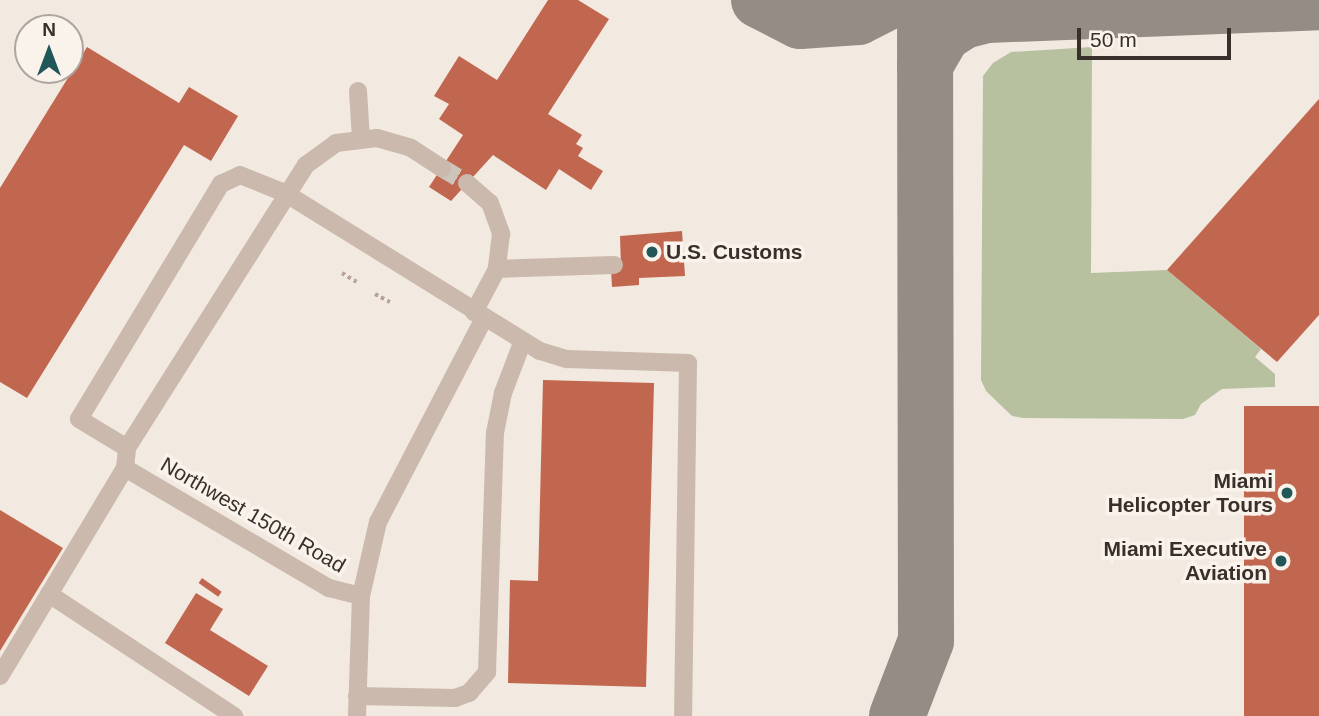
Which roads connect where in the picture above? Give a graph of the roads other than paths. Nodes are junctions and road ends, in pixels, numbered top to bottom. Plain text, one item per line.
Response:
1 (358, 91) dead end
2 (361, 139) junction
3 (442, 168) tunnel mouth
4 (467, 183) tunnel mouth
5 (285, 193) junction
6 (614, 265) dead end
7 (497, 269) junction
8 (485, 320) junction
9 (522, 343) junction
10 (127, 448) junction
11 (125, 468) junction
12 (49, 594) junction
13 (361, 596) junction
14 (0, 676) edge
15 (357, 696) junction
16 (234, 716) edge
17 (357, 716) edge
18 (683, 716) edge

1 - 2 street
2 - 3 street
2 - 5 street
4 - 7 street
5 - 8 street
5 - 10 street
5 - 10 street
6 - 7 street
7 - 8 street
8 - 9 street
8 - 13 street
9 - 15 street
9 - 18 street
10 - 11 street
11 - 12 street
11 - 13 street, Northwest 150th Road
12 - 14 street
12 - 16 street
13 - 15 street
15 - 17 street

